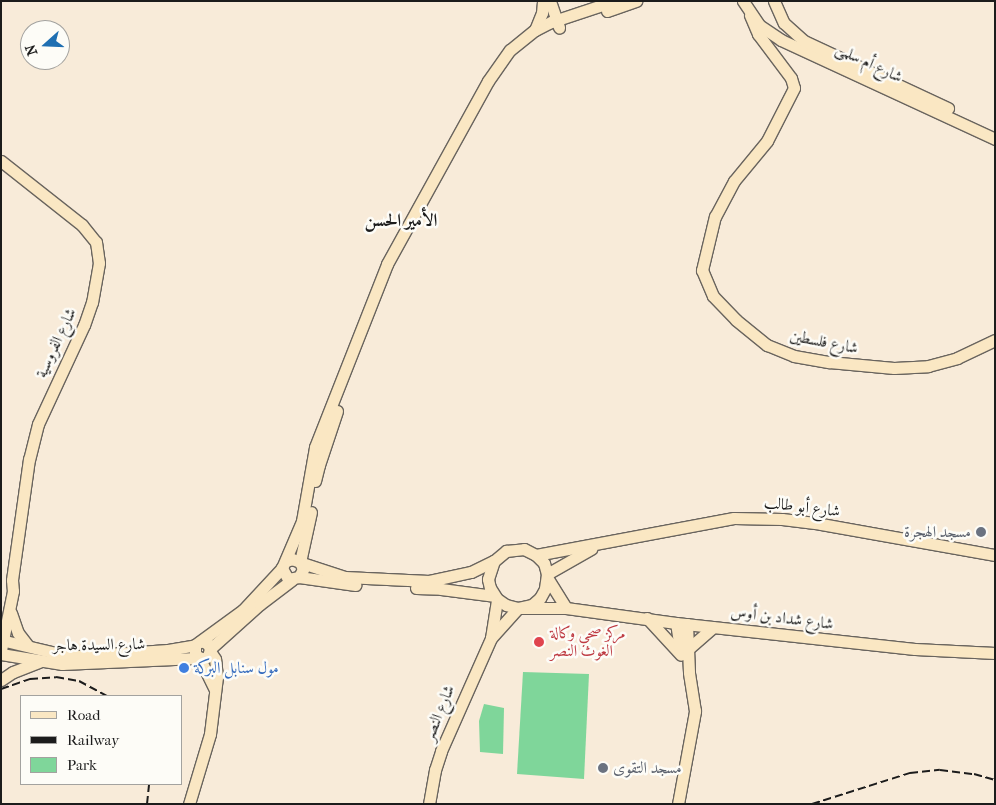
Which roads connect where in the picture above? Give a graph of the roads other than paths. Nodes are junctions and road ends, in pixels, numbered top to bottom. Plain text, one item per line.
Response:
1 (614, 1) edge
2 (636, 1) edge
3 (743, 1) edge
4 (774, 1) edge
5 (547, 2) edge
6 (750, 15) junction
7 (557, 23) junction
8 (535, 30) junction
9 (995, 131) edge
10 (995, 139) edge
11 (1, 161) edge
12 (995, 340) edge
13 (606, 543) junction
14 (536, 554) junction
15 (995, 555) edge
16 (494, 561) junction
17 (301, 562) junction
18 (284, 565) junction
19 (547, 577) junction
20 (296, 579) junction
21 (496, 598) junction
22 (520, 608) junction
23 (566, 608) junction
24 (6, 613) edge
25 (647, 618) junction
26 (682, 623) junction
27 (713, 627) junction
28 (491, 638) junction
29 (198, 643) junction
30 (2, 644) edge
31 (28, 646) junction
32 (210, 650) junction
33 (684, 652) junction
34 (995, 653) edge
35 (1, 654) edge
36 (156, 655) junction
37 (199, 658) junction
38 (41, 661) junction
39 (1, 680) edge
40 (215, 692) junction
41 (189, 804) edge
42 (429, 804) edge
43 (678, 804) edge

1 - 7 street
2 - 7 street
3 - 6 street, شارع أم سلمى
4 - 9 street, شارع أم سلمى
5 - 7 street
5 - 7 street
5 - 8 street
6 - 10 street, شارع أم سلمى
6 - 12 street, شارع فلسطين
7 - 8 street
7 - 17 street
8 - 18 street
11 - 24 street, شارع الفروسية
13 - 14 street, شارع أبو طالب
13 - 15 street, شارع أبو طالب
13 - 19 street, شارع أبو طالب
14 - 16 street
14 - 19 street
16 - 17 street
16 - 21 street
17 - 18 street
17 - 20 street
18 - 20 street
18 - 29 street
19 - 22 street
19 - 23 street
20 - 21 street
20 - 32 street
21 - 22 street
21 - 28 street, شارع النصر
22 - 23 street, شارع شداد بن أوس
22 - 28 street, شارع النصر
23 - 25 street, شارع شداد بن أوس
24 - 30 street, شارع الفروسية
24 - 31 street
25 - 26 street, شارع شداد بن أوس
25 - 33 street
26 - 27 street, شارع شداد بن أوس
26 - 33 street
27 - 33 street
27 - 34 street, شارع شداد بن أوس
28 - 42 street, شارع النصر
29 - 32 street
29 - 36 street, شارع السيدة هاجر
29 - 37 street
30 - 31 street, شارع السيدة هاجر
31 - 36 street, شارع السيدة هاجر
32 - 37 street
32 - 40 street
33 - 43 street
35 - 38 street, شارع السيدة هاجر
36 - 37 street, شارع السيدة هاجر
36 - 38 street, شارع السيدة هاجر
37 - 40 street
38 - 39 street
40 - 41 street

